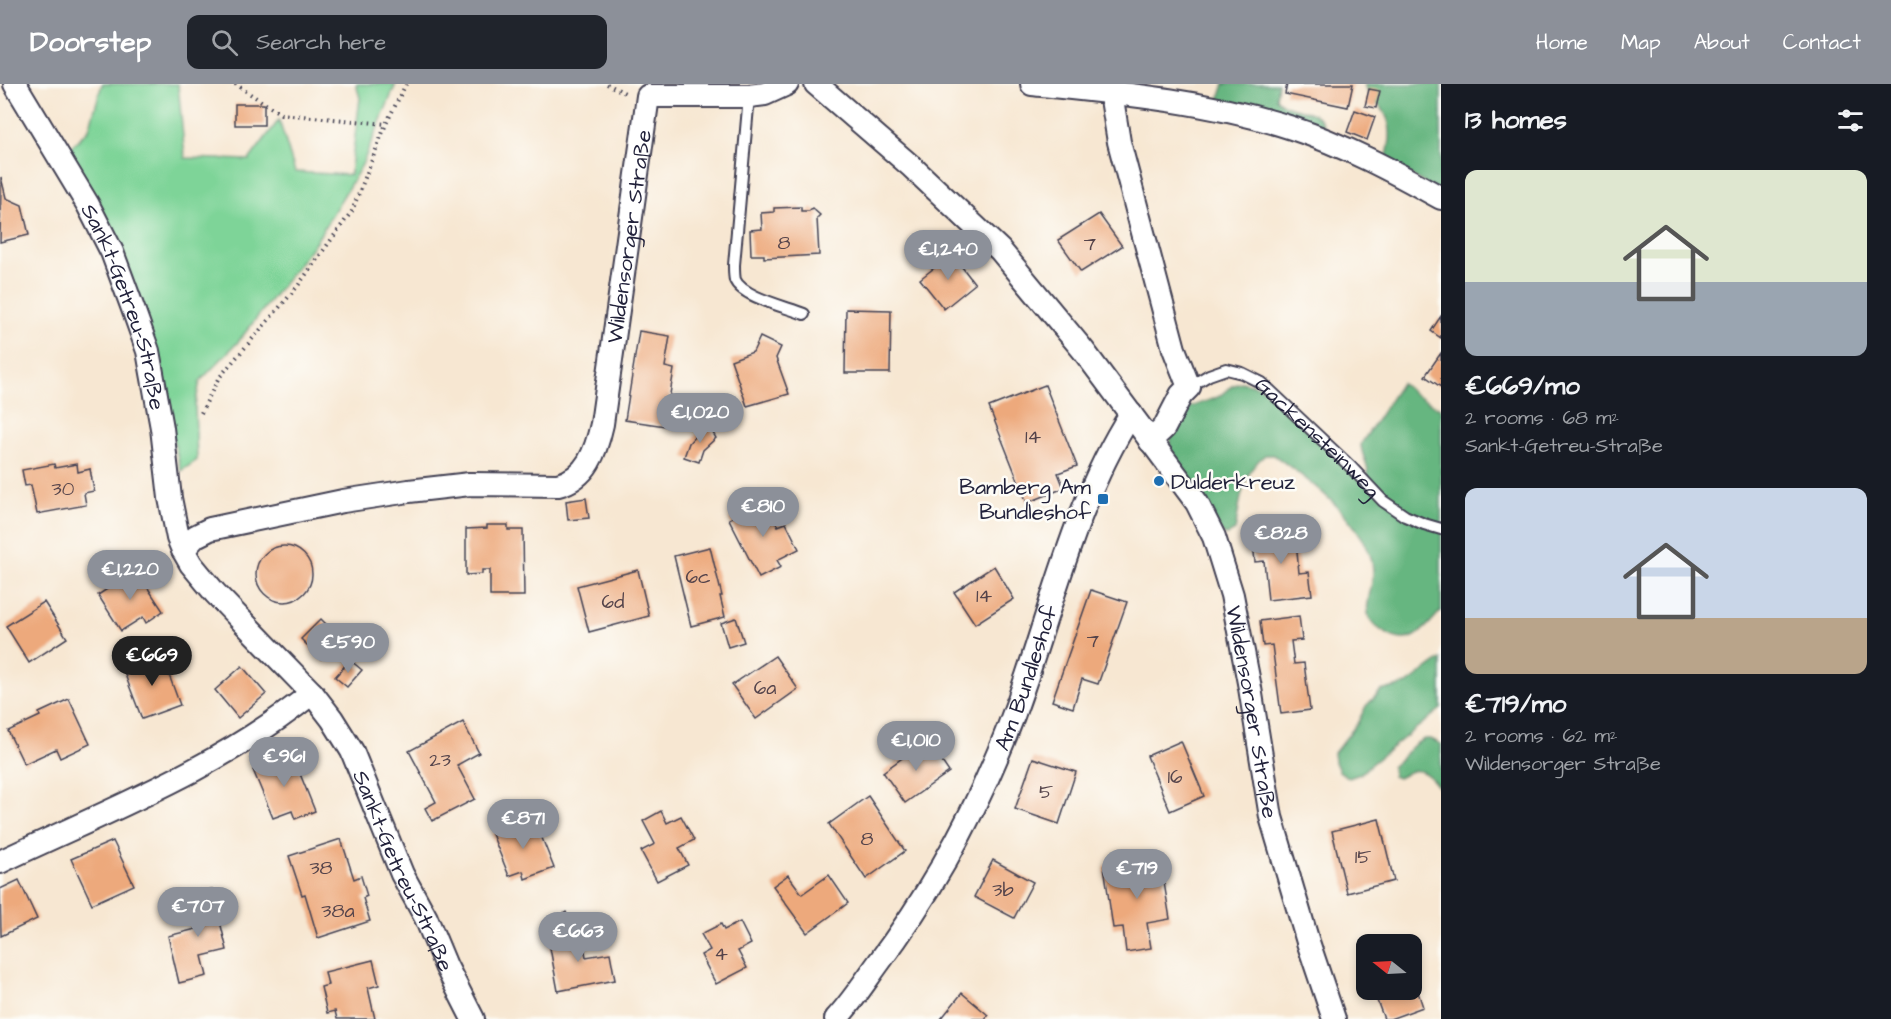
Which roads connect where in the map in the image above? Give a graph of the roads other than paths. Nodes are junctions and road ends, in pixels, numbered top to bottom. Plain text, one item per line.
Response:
1 (15, 84) edge
2 (787, 84) edge
3 (816, 84) edge
4 (1032, 84) edge
5 (1086, 87) edge
6 (648, 90) edge
7 (1112, 93) junction
8 (749, 96) junction
9 (1441, 198) edge
10 (804, 314) dead end
11 (1189, 387) junction
12 (1131, 414) junction
13 (1150, 441) junction
14 (1441, 529) edge
15 (183, 550) junction
16 (312, 693) junction
17 (0, 862) edge
18 (473, 1019) edge
19 (836, 1019) edge
20 (1334, 1019) edge

1 - 15 street, Sankt-Getreu-Straße
2 - 8 street, Wildensorger Straße
3 - 12 street, Wildensorger Straße
4 - 5 street
5 - 7 street
6 - 8 street, Wildensorger Straße
6 - 15 street, Wildensorger Straße
7 - 9 street
7 - 11 street
8 - 10 lane
11 - 13 street, Gackensteinweg
11 - 14 lane, Gackensteinweg
12 - 13 street, Wildensorger Straße
12 - 19 street, Am Bundleshof
13 - 20 street, Wildensorger Straße
15 - 16 street, Sankt-Getreu-Straße
16 - 17 street
16 - 18 street, Sankt-Getreu-Straße

